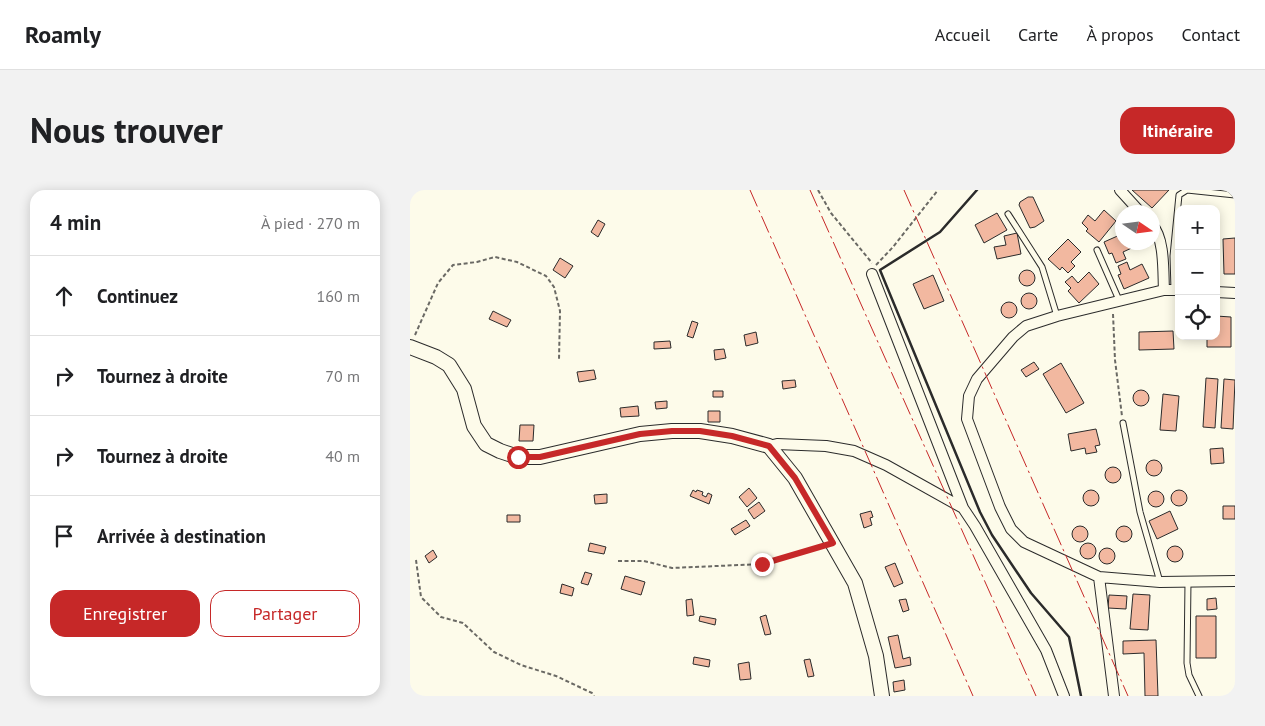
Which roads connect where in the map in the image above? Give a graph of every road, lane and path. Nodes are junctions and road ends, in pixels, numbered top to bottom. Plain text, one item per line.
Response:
1 (818, 190) edge
2 (938, 190) edge
3 (1120, 190) edge
4 (1235, 195) edge
5 (1134, 205) edge
6 (1008, 214) dead end
7 (1160, 240) edge
8 (1097, 250) dead end
9 (874, 270) junction
10 (1175, 273) edge
11 (1164, 290) junction
12 (1175, 290) edge
13 (1220, 292) edge
14 (1235, 293) edge
15 (1116, 302) junction
16 (1057, 316) junction
17 (410, 347) edge
18 (559, 360) dead end
19 (1123, 423) joint
20 (769, 446) junction
21 (962, 508) junction
22 (833, 543) junction
23 (416, 560) dead end
24 (618, 561) dead end
25 (1099, 577) junction
26 (1235, 581) edge
27 (1160, 582) junction
28 (1188, 582) junction
29 (594, 696) edge
30 (882, 696) edge
31 (1064, 696) edge
32 (1114, 696) edge
33 (1198, 696) edge

1 - 9 path
2 - 9 path
3 - 5 street
4 - 10 lane
6 - 16 lane
7 - 11 street
8 - 15 lane
9 - 21 street
11 - 12 street
11 - 15 street
13 - 14 street
15 - 16 street
15 - 19 path
16 - 25 street
17 - 18 path
17 - 20 main road
19 - 27 lane
20 - 21 street
20 - 22 main road
21 - 31 street
22 - 24 path
22 - 30 main road
23 - 29 path
25 - 27 street
25 - 32 street
26 - 28 street
27 - 28 street
28 - 33 lane

